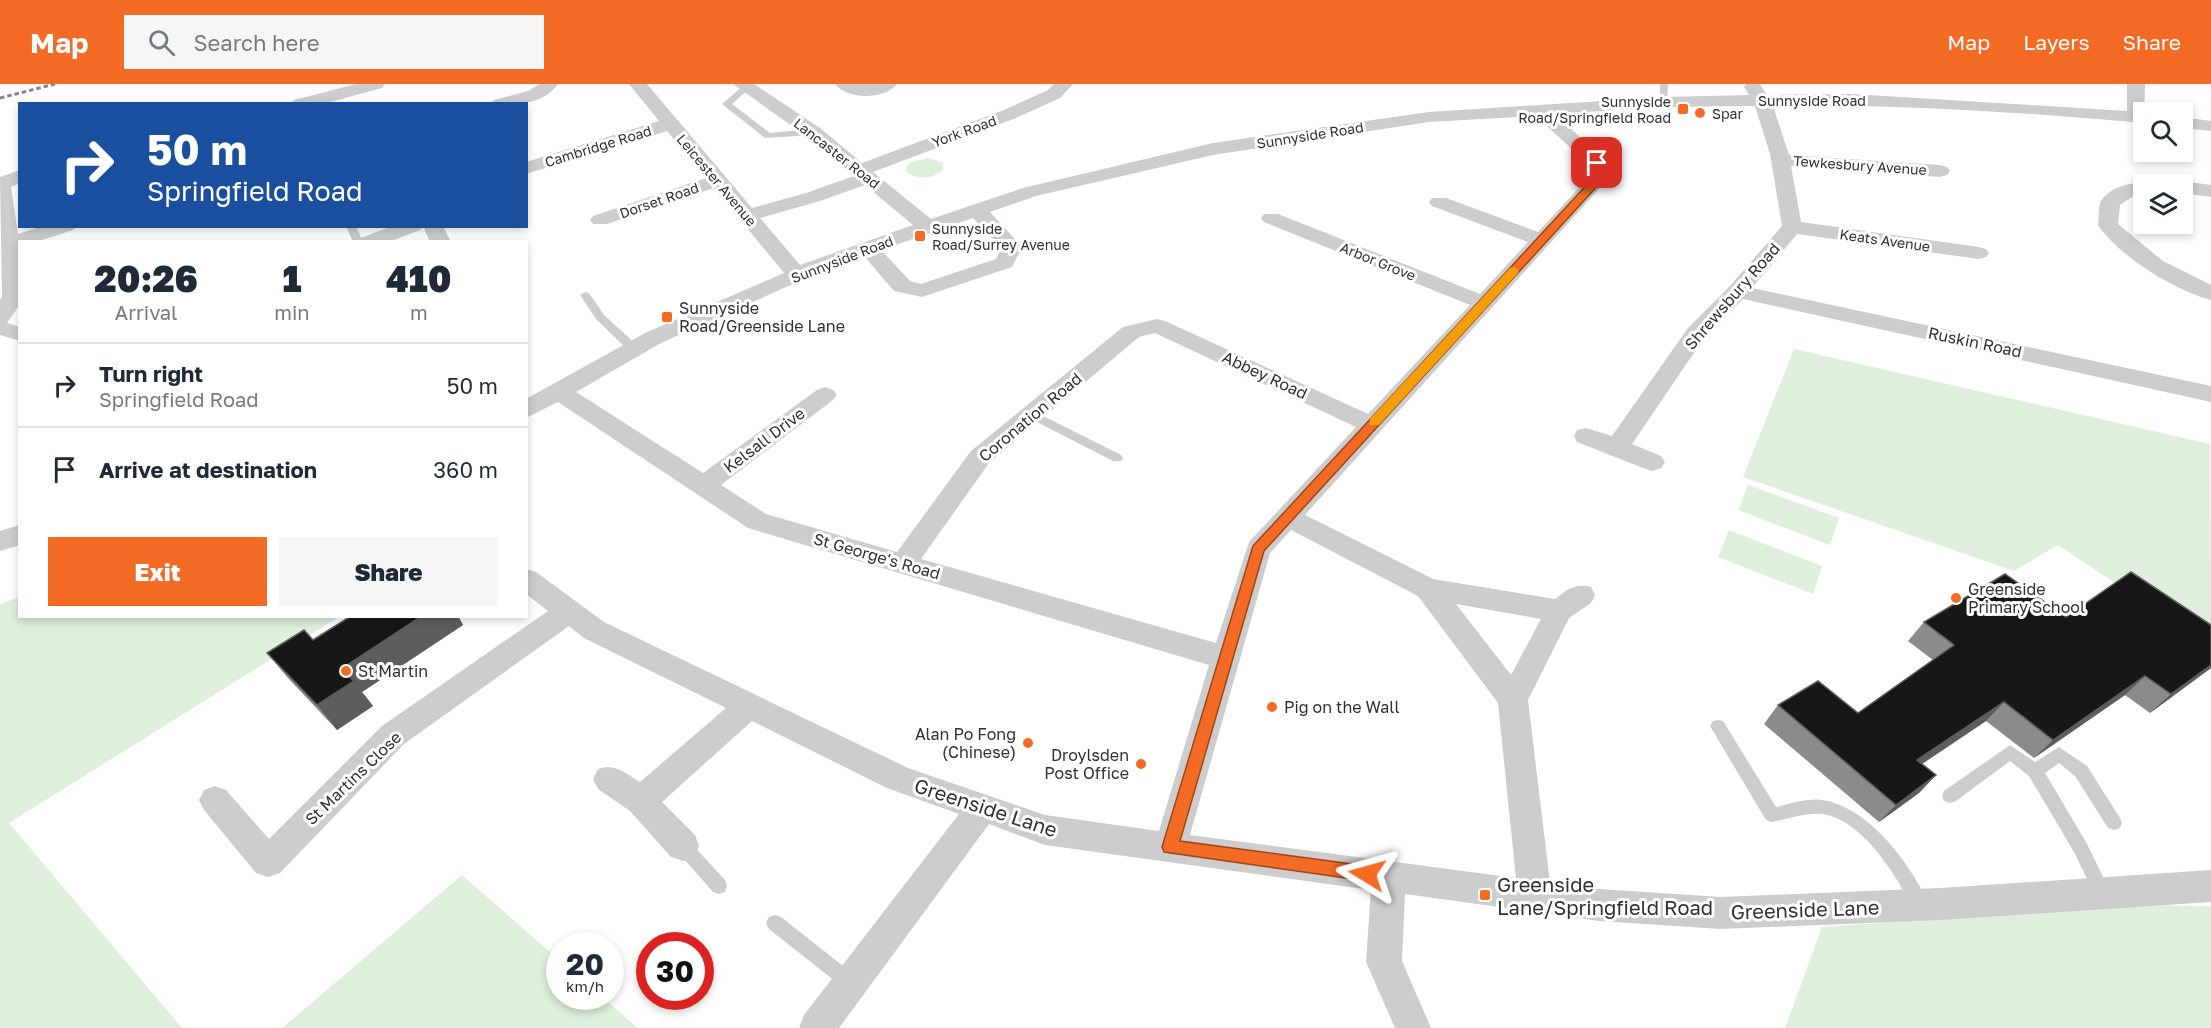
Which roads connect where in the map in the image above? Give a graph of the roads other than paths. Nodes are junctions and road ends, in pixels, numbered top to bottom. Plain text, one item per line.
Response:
1 (376, 84) edge
2 (549, 84) edge
3 (638, 84) edge
4 (844, 84) edge
5 (888, 84) edge
6 (1064, 84) edge
7 (2136, 84) edge
8 (745, 86) edge
9 (1757, 92) edge
10 (1664, 93) edge
11 (308, 102) edge
12 (506, 102) edge
13 (2138, 102) edge
14 (1540, 110) junction
15 (2133, 117) edge
16 (670, 124) junction
17 (2193, 124) edge
18 (2211, 126) edge
19 (813, 132) junction
20 (1780, 160) junction
21 (528, 167) edge
22 (1940, 171) dead end
23 (865, 173) junction
24 (18, 177) edge
25 (717, 180) junction
26 (2133, 189) edge
27 (2193, 189) edge
28 (2211, 191) edge
29 (1, 194) edge
30 (1439, 202) dead end
31 (976, 210) junction
32 (747, 215) junction
33 (1271, 218) dead end
34 (600, 220) dead end
35 (928, 227) junction
36 (1792, 227) junction
37 (59, 228) edge
38 (407, 228) edge
39 (18, 240) edge
40 (19, 240) edge
41 (374, 240) edge
42 (1542, 240) junction
43 (9, 243) junction
44 (868, 248) junction
45 (1979, 253) dead end
46 (797, 275) junction
47 (1738, 291) junction
48 (2211, 293) edge
49 (585, 295) dead end
50 (1484, 303) junction
51 (0, 318) edge
52 (1157, 326) joint
53 (0, 328) edge
54 (18, 333) edge
55 (634, 349) junction
56 (558, 391) junction
57 (2211, 394) edge
58 (825, 395) dead end
59 (528, 409) edge
60 (1031, 414) junction
61 (1372, 425) junction
62 (1586, 436) dead end
63 (1617, 447) junction
64 (1117, 458) dead end
65 (1652, 462) dead end
66 (703, 486) junction
67 (1287, 517) junction
68 (18, 536) edge
69 (0, 541) edge
70 (903, 564) junction
71 (528, 580) edge
72 (1428, 589) junction
73 (569, 611) junction
74 (1226, 658) junction
75 (1512, 700) junction
76 (750, 705) junction
77 (1718, 726) dead end
78 (2035, 771) junction
79 (609, 779) dead end
80 (1950, 796) dead end
81 (215, 800) dead end
82 (641, 801) junction
83 (982, 808) junction
84 (2114, 823) dead end
85 (683, 846) joint
86 (1170, 847) junction
87 (1389, 877) junction
88 (719, 886) dead end
89 (2211, 886) edge
90 (2103, 893) junction
91 (1535, 896) junction
92 (1920, 904) junction
93 (775, 923) dead end
94 (851, 983) junction
95 (817, 1028) edge
96 (1413, 1028) edge

1 - 11 street
2 - 12 street
3 - 16 street, Leicester Avenue
4 - 5 street
6 - 23 street, York Road
7 - 13 street
8 - 19 street, Lancaster Road
8 - 19 lane
9 - 10 street, Sunnyside Road
9 - 15 street, Sunnyside Road
9 - 20 street, Shrewsbury Road
10 - 14 street, Sunnyside Road
14 - 31 street, Sunnyside Road
14 - 42 street
16 - 21 street, Cambridge Road
16 - 25 street, Leicester Avenue
17 - 18 street
19 - 23 street, Lancaster Road
20 - 22 street, Tewkesbury Avenue
20 - 36 street, Shrewsbury Road
23 - 32 street, York Road
23 - 35 street, Lancaster Road
24 - 29 street
25 - 32 street, Leicester Avenue
25 - 34 street, Dorset Road
26 - 48 street
27 - 28 street
29 - 43 street
30 - 42 street
31 - 35 street, Sunnyside Road
31 - 44 street
32 - 46 street, Leicester Avenue
33 - 50 street, Arbor Grove
35 - 44 street, Sunnyside Road
36 - 45 street, Keats Avenue
36 - 47 street, Shrewsbury Road
37 - 40 street
38 - 41 street
39 - 43 street
42 - 50 street
43 - 51 street
44 - 46 street, Sunnyside Road
46 - 55 street, Sunnyside Road
47 - 57 street, Ruskin Road
47 - 63 street, Shrewsbury Road
49 - 55 lane
50 - 61 street
52 - 60 street, Coronation Road
52 - 61 street, Abbey Road
53 - 54 street
55 - 56 street, Sunnyside Road
56 - 59 street, Sunnyside Road
56 - 66 street, St George's Road
58 - 66 street, Kelsall Drive
60 - 64 lane
60 - 70 street, Coronation Road
61 - 67 street
62 - 63 street
63 - 65 street
66 - 70 street, St George's Road
67 - 72 street
67 - 74 street
68 - 69 street
70 - 74 street, St George's Road
71 - 73 street, Greenside Lane
72 - 75 street
72 - 75 street
73 - 76 street, Greenside Lane
73 - 81 street, St Martins Close
74 - 86 street
75 - 91 street
76 - 82 street
76 - 83 street, Greenside Lane
77 - 92 lane
78 - 80 lane
78 - 84 lane
78 - 90 lane
79 - 82 street
82 - 85 street
83 - 86 street, Greenside Lane
83 - 94 street
85 - 88 lane
86 - 87 street, Greenside Lane
87 - 91 street, Greenside Lane
87 - 96 street
89 - 90 street, Greenside Lane
90 - 92 street, Greenside Lane
91 - 92 street, Greenside Lane
93 - 94 lane
94 - 95 street

